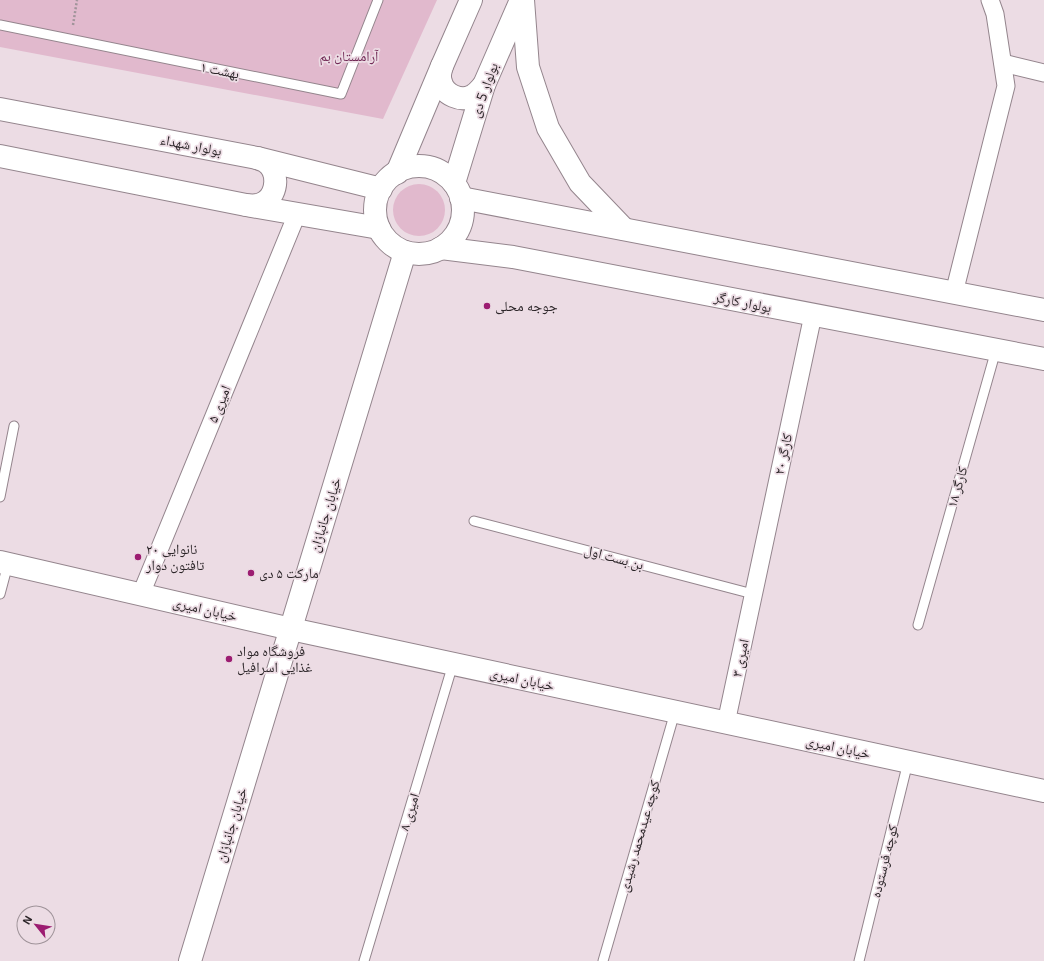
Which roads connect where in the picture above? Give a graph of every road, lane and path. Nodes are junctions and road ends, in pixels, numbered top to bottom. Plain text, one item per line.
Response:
1 (77, 0) edge
2 (378, 0) edge
3 (471, 0) edge
4 (522, 0) edge
5 (990, 0) edge
6 (0, 25) edge
7 (70, 39) junction
8 (1003, 63) junction
9 (442, 66) junction
10 (1044, 73) edge
11 (484, 85) junction
12 (0, 109) edge
13 (0, 156) edge
14 (257, 158) junction
15 (397, 173) junction
16 (381, 189) junction
17 (457, 191) junction
18 (246, 205) junction
19 (297, 214) junction
20 (379, 228) junction
21 (624, 229) junction
22 (441, 248) junction
23 (405, 252) junction
24 (954, 293) junction
25 (1044, 310) edge
26 (813, 315) junction
27 (996, 350) junction
28 (1044, 359) edge
29 (14, 426) dead end
30 (0, 497) edge
31 (474, 521) dead end
32 (4, 563) edge
33 (0, 594) edge
34 (141, 594) junction
35 (754, 594) junction
36 (918, 624) dead end
37 (291, 629) junction
38 (453, 664) junction
39 (675, 712) junction
40 (726, 723) junction
41 (908, 762) junction
42 (1044, 792) edge
43 (190, 961) edge
44 (364, 961) edge
45 (603, 961) edge
46 (859, 961) edge

1 - 7 path
2 - 7 lane, بهشت ۱
3 - 9 main road
4 - 11 main road, بولوار 5 دی
4 - 21 main road
5 - 8 street
6 - 7 lane, بهشت ۱
8 - 10 street
8 - 24 street
9 - 11 main road
9 - 15 main road
11 - 17 main road, بولوار 5 دی
12 - 14 main road, بولوار شهداء
13 - 18 main road
14 - 16 main road, بولوار شهداء
14 - 18 main road
15 - 16 main road
15 - 17 main road
16 - 20 main road
17 - 21 main road
17 - 22 main road
18 - 19 main road
19 - 20 main road
19 - 34 street, امیری ۵
20 - 23 main road
21 - 24 main road
22 - 23 main road
22 - 26 main road, بولوار کارگر
23 - 37 main road, خیابان جانبازان
24 - 25 main road
26 - 27 main road, بولوار کارگر
26 - 35 street, کارگر ۲۰
27 - 28 main road, بولوار کارگر
27 - 36 lane, کارگر ۱۸
29 - 30 lane
31 - 35 lane, بن بست اول
32 - 33 lane
32 - 34 main road, خیابان امیری
34 - 37 main road, خیابان امیری
35 - 40 street, امیری ۳
37 - 38 main road, خیابان امیری
37 - 43 main road, خیابان جانبازان
38 - 39 main road, خیابان امیری
38 - 44 lane, امیری ۸
39 - 40 main road, خیابان امیری
39 - 45 lane, کوچه عیدمحمد رشیدی
40 - 41 main road, خیابان امیری
41 - 42 main road, خیابان امیری
41 - 46 lane, کوچه فرستوده

